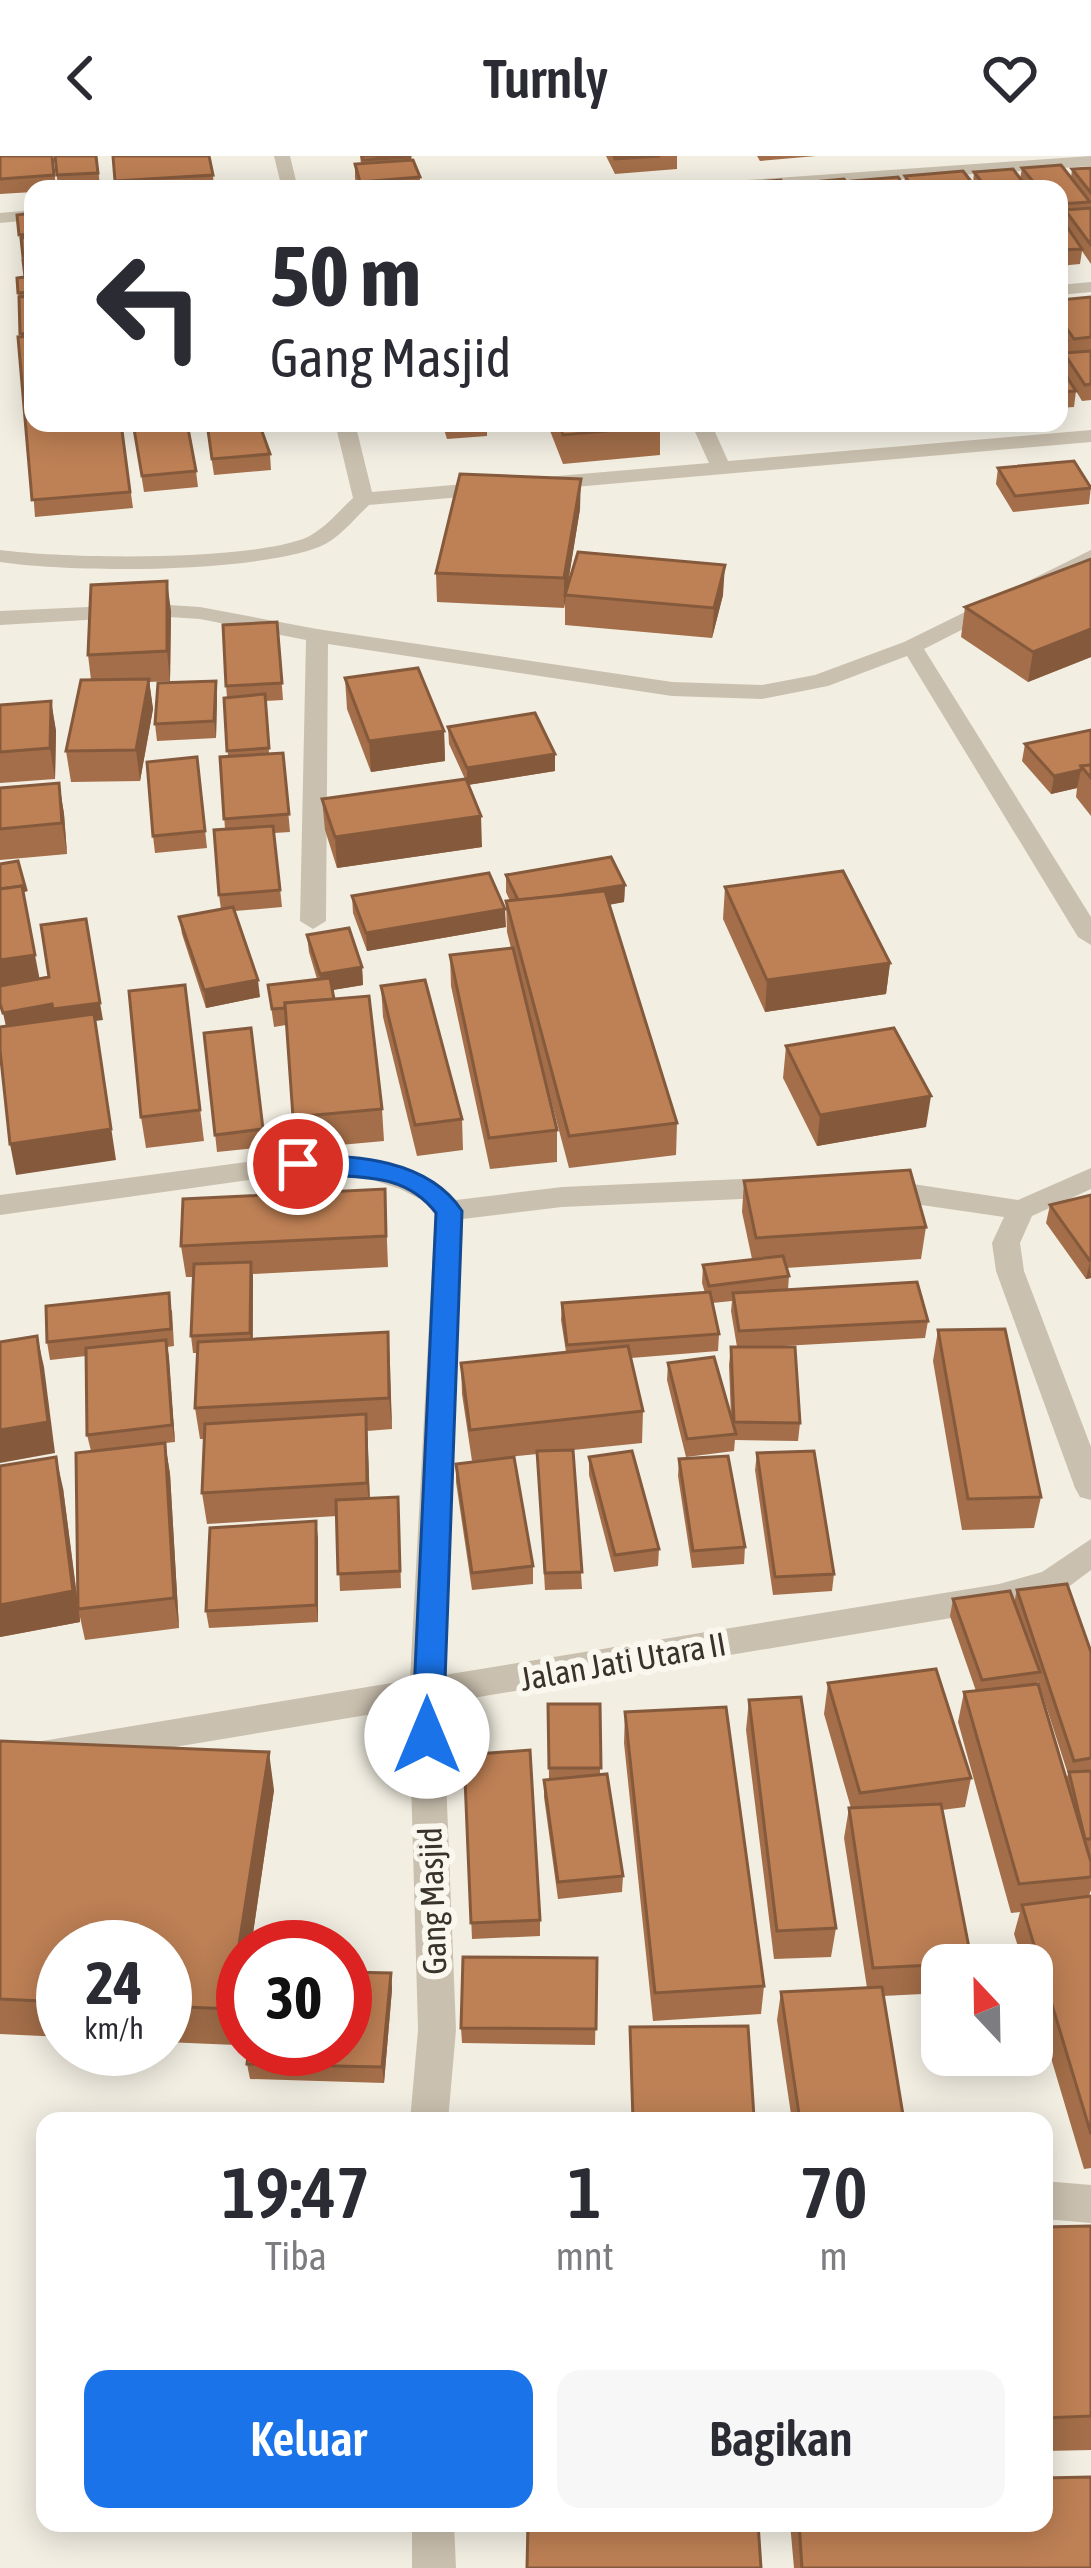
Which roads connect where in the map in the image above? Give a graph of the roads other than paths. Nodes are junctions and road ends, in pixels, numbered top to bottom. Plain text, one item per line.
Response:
1 (1091, 161) edge
2 (819, 180) edge
3 (347, 432) edge
4 (705, 432) edge
5 (1091, 436) edge
6 (720, 466) junction
7 (363, 499) junction
8 (0, 556) edge
9 (1091, 556) edge
10 (0, 618) edge
11 (316, 636) junction
12 (912, 647) junction
13 (314, 921) dead end
14 (1091, 937) edge
15 (1091, 1178) edge
16 (806, 1186) edge
17 (847, 1187) edge
18 (0, 1205) edge
19 (1021, 1210) junction
20 (449, 1211) junction
21 (1091, 1488) edge
22 (1091, 1552) edge
23 (426, 1695) junction
24 (0, 1762) edge
25 (430, 2112) edge
26 (1053, 2201) edge
27 (1091, 2204) edge
28 (433, 2532) edge
29 (434, 2568) edge

1 - 2 street
3 - 7 street
4 - 6 street
5 - 6 street
6 - 7 street
7 - 8 street
9 - 12 street
10 - 11 street
11 - 12 street
11 - 13 street
12 - 14 street
15 - 19 street
16 - 20 street
17 - 19 street
18 - 20 street
19 - 21 street
20 - 23 street, Gang Masjid
22 - 23 street, Jalan Jati Utara II
23 - 24 street, Jalan Jati Utara II
23 - 25 street, Gang Masjid
26 - 27 street
28 - 29 street

